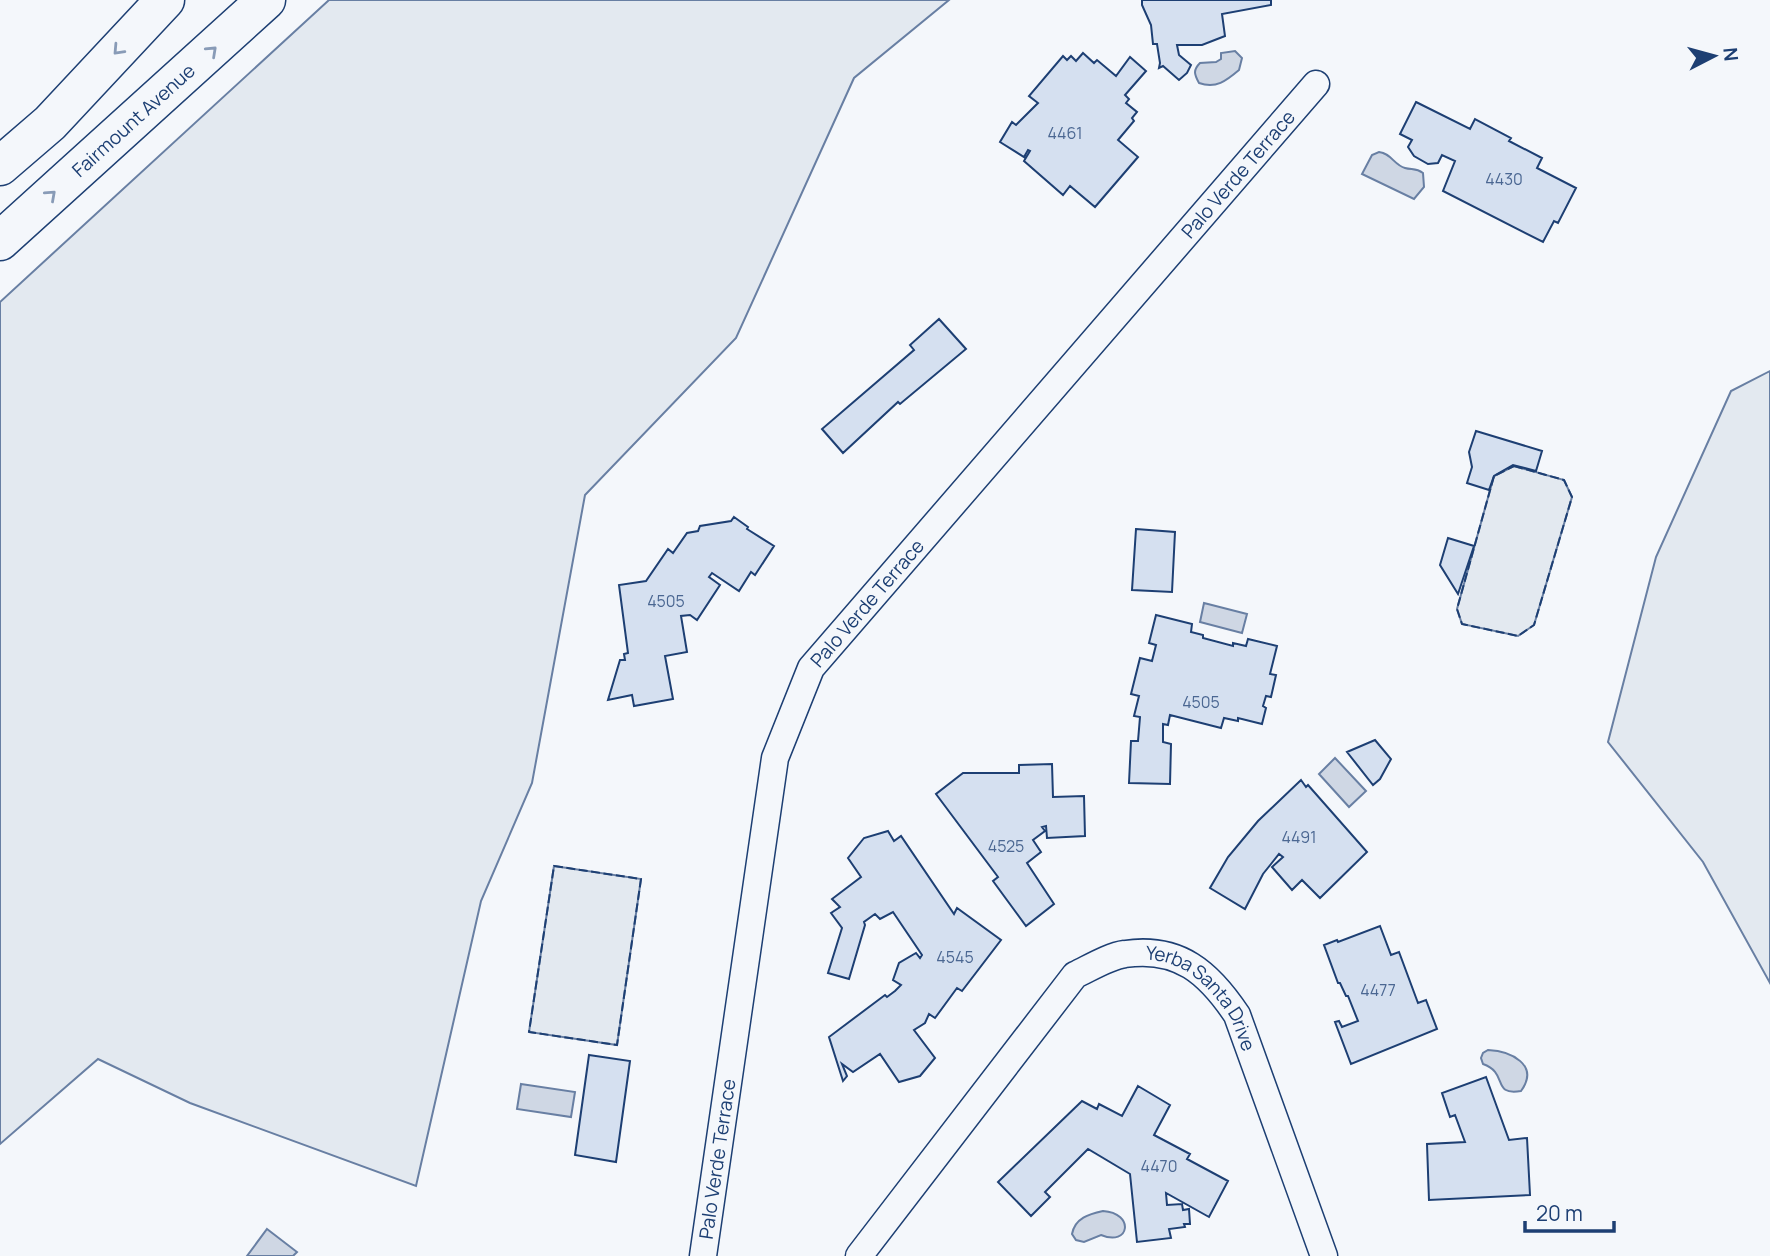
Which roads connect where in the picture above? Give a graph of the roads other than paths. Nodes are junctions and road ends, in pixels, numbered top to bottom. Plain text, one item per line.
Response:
1 (165, 0) edge
2 (266, 0) edge
3 (1316, 84) dead end
4 (50, 123) junction
5 (0, 156) edge
6 (0, 166) edge
7 (0, 241) edge
8 (703, 1256) edge
9 (859, 1256) edge
10 (1324, 1256) edge

1 -> 4 main road
7 -> 2 main road, Fairmount Avenue
3 - 8 street, Palo Verde Terrace
4 - 5 main road
4 - 6 main road
9 - 10 street, Yerba Santa Drive

